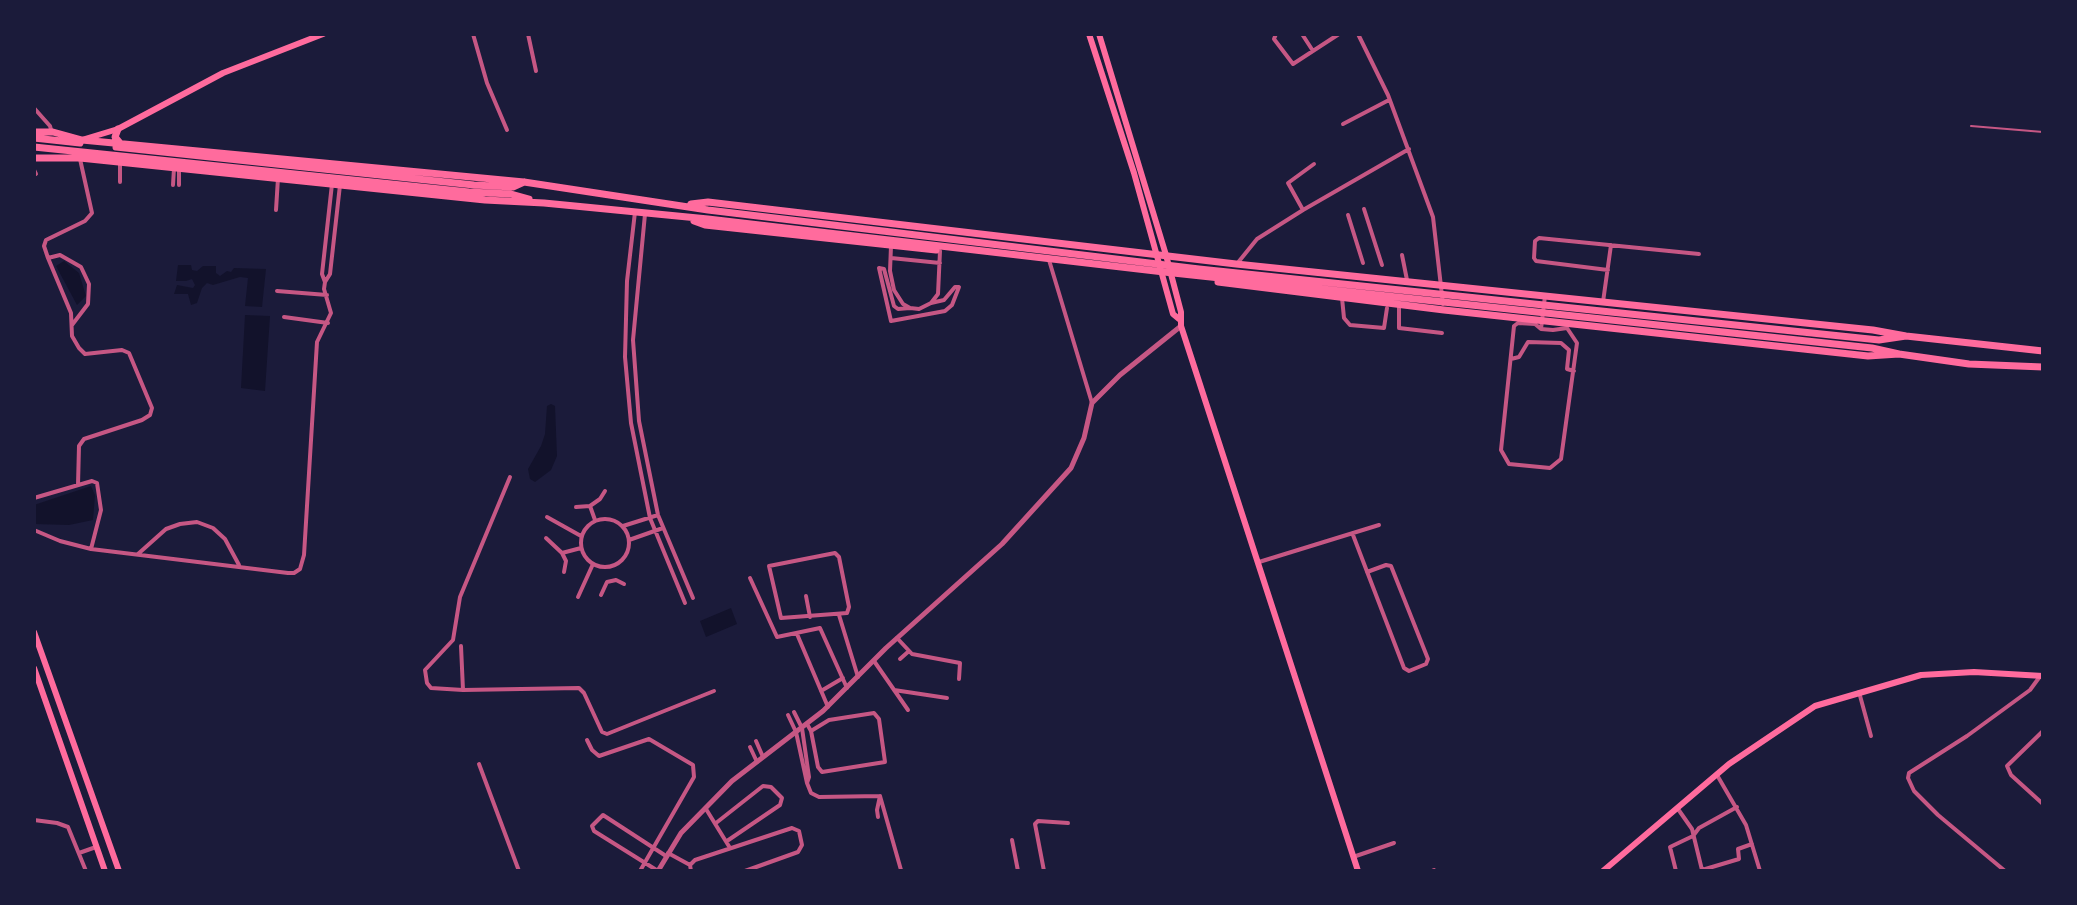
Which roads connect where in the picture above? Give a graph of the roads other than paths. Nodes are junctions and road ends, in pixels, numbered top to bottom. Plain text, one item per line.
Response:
1 (323, 34) edge
2 (473, 34) edge
3 (528, 34) edge
4 (1276, 34) edge
5 (1302, 34) edge
6 (1339, 34) edge
7 (1358, 34) edge
8 (1100, 36) edge
9 (1090, 38) edge
10 (1313, 51) junction
11 (536, 71) dead end
12 (1388, 98) junction
13 (34, 108) edge
14 (1343, 124) dead end
15 (1971, 126) dead end
16 (118, 129) junction
17 (507, 130) dead end
18 (34, 132) edge
19 (53, 132) junction
20 (2043, 132) edge
21 (34, 138) edge
22 (82, 140) junction
23 (120, 142) junction
24 (34, 149) edge
25 (1409, 149) junction
26 (80, 158) junction
27 (37, 159) edge
28 (120, 162) junction
29 (1314, 164) dead end
30 (177, 167) junction
31 (1137, 172) junction
32 (278, 178) junction
33 (120, 182) dead end
34 (524, 182) junction
35 (336, 184) junction
36 (176, 185) dead end
37 (512, 190) junction
38 (544, 203) junction
39 (685, 205) junction
40 (1147, 206) junction
41 (1364, 209) dead end
42 (276, 210) dead end
43 (1303, 210) junction
44 (635, 212) junction
45 (645, 214) junction
46 (1348, 215) dead end
47 (685, 219) junction
48 (803, 226) junction
49 (631, 239) junction
50 (641, 240) junction
51 (1051, 243) junction
52 (1611, 244) junction
53 (891, 246) junction
54 (940, 251) junction
55 (1156, 254) junction
56 (1699, 254) dead end
57 (1166, 255) junction
58 (1402, 255) dead end
59 (50, 257) junction
60 (891, 258) junction
61 (940, 263) junction
62 (1049, 263) junction
63 (1363, 263) dead end
64 (1236, 264) junction
65 (1382, 265) dead end
66 (1608, 270) junction
67 (1166, 276) junction
68 (1407, 283) junction
69 (1233, 284) junction
70 (1442, 286) junction
71 (277, 291) dead end
72 (327, 295) junction
73 (1545, 296) junction
74 (1342, 298) junction
75 (1606, 302) junction
76 (931, 303) junction
77 (1399, 305) junction
78 (1389, 307) junction
79 (910, 308) junction
80 (1444, 310) junction
81 (284, 317) dead end
82 (1542, 319) junction
83 (1553, 320) junction
84 (1180, 322) junction
85 (328, 323) junction
86 (72, 325) junction
87 (1605, 326) junction
88 (1541, 329) junction
89 (1553, 330) junction
90 (1442, 333) dead end
91 (1906, 336) junction
92 (1828, 339) junction
93 (625, 340) junction
94 (633, 340) junction
95 (2043, 351) edge
96 (1899, 354) junction
97 (1511, 359) junction
98 (2043, 367) edge
99 (1574, 371) junction
100 (1092, 403) junction
101 (510, 477) dead end
102 (78, 485) junction
103 (605, 491) dead end
104 (34, 498) edge
105 (590, 506) junction
106 (576, 507) dead end
107 (658, 515) junction
108 (547, 517) dead end
109 (650, 518) junction
110 (595, 520) junction
111 (1379, 525) dead end
112 (623, 526) junction
113 (663, 528) junction
114 (34, 530) edge
115 (655, 531) junction
116 (1353, 535) junction
117 (581, 536) junction
118 (546, 538) dead end
119 (629, 540) junction
120 (581, 548) junction
121 (91, 549) junction
122 (562, 553) junction
123 (138, 554) junction
124 (1257, 562) junction
125 (593, 564) junction
126 (240, 567) junction
127 (608, 567) junction
128 (564, 572) dead end
129 (1367, 572) junction
130 (750, 578) dead end
131 (611, 580) junction
132 (624, 584) dead end
133 (601, 595) dead end
134 (806, 596) dead end
135 (578, 597) dead end
136 (693, 598) dead end
137 (685, 603) dead end
138 (839, 615) junction
139 (810, 617) junction
140 (34, 632) edge
141 (797, 634) junction
142 (897, 638) junction
143 (461, 646) dead end
144 (909, 651) junction
145 (900, 659) dead end
146 (874, 661) junction
147 (34, 668) edge
148 (2042, 676) edge
149 (858, 677) junction
150 (843, 678) junction
151 (959, 679) dead end
152 (847, 688) junction
153 (463, 690) junction
154 (894, 690) junction
155 (714, 691) dead end
156 (821, 691) junction
157 (1859, 692) junction
158 (947, 698) dead end
159 (826, 709) junction
160 (908, 710) dead end
161 (794, 712) dead end
162 (788, 715) dead end
163 (829, 720) junction
164 (802, 728) junction
165 (811, 731) junction
166 (2043, 731) edge
167 (1871, 736) dead end
168 (587, 740) dead end
169 (756, 741) dead end
170 (750, 747) dead end
171 (763, 757) junction
172 (757, 762) junction
173 (479, 764) dead end
174 (1717, 775) junction
175 (880, 796) junction
176 (2043, 804) edge
177 (1677, 807) junction
178 (1737, 807) junction
179 (706, 809) junction
180 (878, 817) dead end
181 (34, 820) edge
182 (716, 823) junction
183 (1068, 823) dead end
184 (1693, 836) junction
185 (1012, 840) dead end
186 (727, 841) junction
187 (1394, 843) dead end
188 (1752, 844) junction
189 (96, 847) junction
190 (653, 848) junction
191 (730, 848) junction
192 (79, 853) junction
193 (667, 854) junction
194 (1353, 857) junction
195 (645, 863) junction
196 (690, 868) edge
197 (901, 870) edge
198 (1702, 870) edge
199 (86, 871) edge
200 (105, 871) edge
201 (119, 871) edge
202 (519, 871) edge
203 (608, 871) edge
204 (618, 871) edge
205 (640, 871) edge
206 (658, 871) edge
207 (745, 871) edge
208 (1018, 871) edge
209 (1044, 871) edge
210 (1358, 871) edge
211 (1603, 871) edge
212 (1676, 871) edge
213 (1760, 871) edge
214 (2005, 871) edge

1 - 16 main road
2 - 17 street
3 - 11 street
4 - 10 street
5 - 10 street
6 - 10 street
7 - 12 street
8 - 9 main road
8 - 31 main road
9 - 31 main road
12 - 14 street
12 - 25 street
13 - 19 street
15 - 20 lane
16 - 22 main road
16 - 23 main road
18 - 19 main road
19 - 22 main road
19 - 24 street
21 - 37 main road
22 - 23 main road
22 - 26 street
22 - 27 main road
23 - 28 main road
23 - 34 main road
24 - 37 main road
25 - 43 street
25 - 70 street
26 - 27 main road
26 - 28 main road
26 - 59 street
28 - 30 main road
28 - 33 street
29 - 43 street
30 - 32 main road
30 - 36 street
31 - 40 main road
32 - 35 main road
32 - 42 street
34 - 37 main road
34 - 39 main road
35 - 38 main road
35 - 72 street
37 - 38 main road
38 - 44 main road
39 - 48 main road
39 - 51 main road
40 - 55 main road
40 - 57 main road
41 - 65 street
43 - 64 street
44 - 45 main road
44 - 49 street
45 - 47 main road
45 - 50 street
46 - 63 street
47 - 48 main road
47 - 53 main road
48 - 92 main road
49 - 50 street
49 - 93 street
50 - 94 street
51 - 55 main road
51 - 62 street
52 - 56 street
52 - 66 street
52 - 66 street
53 - 54 main road
53 - 60 street
54 - 61 street
54 - 62 main road
55 - 57 main road
55 - 67 main road
57 - 64 main road
57 - 67 main road
58 - 68 street
59 - 86 street
59 - 86 street
60 - 61 street
60 - 79 street
61 - 76 street
62 - 67 main road
62 - 100 street
64 - 68 main road
64 - 69 street
66 - 75 street
67 - 69 main road
67 - 84 main road
68 - 70 main road
69 - 74 main road
70 - 73 main road
70 - 80 street
71 - 72 street
72 - 85 street
73 - 75 main road
73 - 82 street
74 - 78 main road
74 - 78 street
75 - 87 main road
75 - 91 main road
76 - 79 street
76 - 79 street
77 - 78 main road
77 - 80 main road
77 - 90 street
80 - 82 main road
81 - 85 street
82 - 83 main road
82 - 88 street
83 - 87 main road
83 - 89 street
84 - 100 street
84 - 124 main road
85 - 126 street
86 - 102 street
87 - 96 main road
88 - 89 street
88 - 97 street
89 - 99 street
91 - 92 main road
91 - 95 main road
92 - 96 main road
93 - 94 street
93 - 109 street
94 - 107 street
96 - 98 main road
97 - 99 street
97 - 99 street
100 - 142 street
101 - 153 street
102 - 104 street
102 - 121 street
103 - 105 street
105 - 106 street
105 - 110 street
107 - 109 street
107 - 113 street
108 - 117 street
109 - 112 street
109 - 115 street
110 - 112 street
110 - 117 street
111 - 116 street
112 - 119 street
113 - 115 street
113 - 136 street
114 - 121 street
115 - 119 street
115 - 137 street
116 - 124 street
116 - 129 street
117 - 120 street
118 - 122 street
119 - 127 street
120 - 122 street
120 - 125 street
121 - 123 street
122 - 128 street
123 - 126 street
123 - 126 street
124 - 194 main road
125 - 127 street
125 - 135 street
127 - 131 street
129 - 129 street
130 - 141 street
131 - 132 street
131 - 133 street
134 - 139 street
138 - 139 street
138 - 139 street
138 - 149 street
140 - 201 main road
141 - 150 street
141 - 156 street
142 - 144 street
142 - 146 street
143 - 153 street
144 - 145 street
144 - 151 street
146 - 149 street
146 - 154 street
147 - 189 main road
148 - 157 main road
148 - 214 street
149 - 152 street
150 - 152 street
150 - 156 street
152 - 159 street
153 - 155 street
154 - 158 street
154 - 160 street
156 - 159 street
157 - 167 street
157 - 174 main road
159 - 163 street
159 - 164 street
161 - 164 street
162 - 164 street
163 - 165 street
163 - 165 street
164 - 165 street
164 - 171 street
164 - 175 street
166 - 176 street
168 - 190 street
169 - 171 street
170 - 172 street
171 - 172 street
172 - 179 street
173 - 202 street
174 - 177 main road
174 - 178 street
175 - 180 street
175 - 197 street
177 - 184 street
177 - 211 main road
178 - 184 street
178 - 188 street
179 - 182 street
179 - 193 street
181 - 192 street
182 - 186 street
182 - 186 street
183 - 209 street
184 - 198 street
184 - 212 street
185 - 208 street
186 - 191 street
187 - 194 street
188 - 198 street
188 - 213 street
189 - 192 street
189 - 200 main road
190 - 193 street
190 - 195 street
190 - 195 street
191 - 196 street
191 - 207 street
192 - 199 street
193 - 196 street
193 - 206 street
194 - 210 main road
195 - 205 street
195 - 206 street
203 - 204 street

